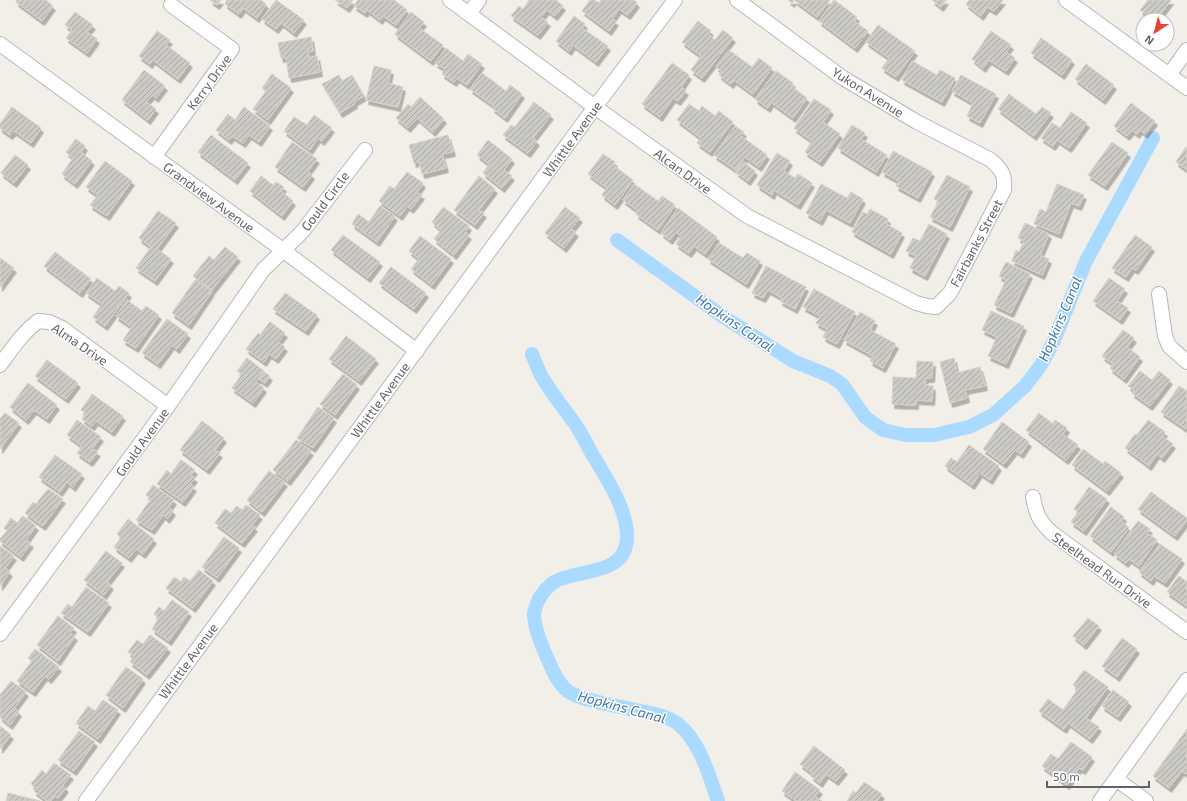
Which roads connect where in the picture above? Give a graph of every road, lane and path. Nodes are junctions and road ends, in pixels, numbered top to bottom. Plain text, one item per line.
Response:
1 (450, 0) edge
2 (479, 0) edge
3 (675, 0) edge
4 (737, 0) edge
5 (1066, 0) edge
6 (171, 5) dead end
7 (469, 14) junction
8 (0, 44) edge
9 (1187, 50) edge
10 (1169, 75) junction
11 (1187, 88) edge
12 (594, 108) junction
13 (365, 150) dead end
14 (154, 157) junction
15 (1004, 175) joint
16 (284, 251) junction
17 (1158, 294) dead end
18 (936, 307) joint
19 (417, 351) junction
20 (1187, 362) edge
21 (0, 365) edge
22 (168, 406) junction
23 (1033, 497) dead end
24 (1187, 632) edge
25 (0, 634) edge
26 (1187, 680) edge
27 (1116, 779) junction
28 (86, 801) edge
29 (1100, 801) edge
30 (1146, 801) edge

1 - 7 street, Alcan Drive
2 - 7 street
3 - 12 street, Whittle Avenue
4 - 15 street, Yukon Avenue
5 - 10 street
6 - 14 street, Kerry Drive
7 - 12 street, Alcan Drive
8 - 14 street, Grandview Avenue
9 - 10 street
10 - 11 street
12 - 18 street, Alcan Drive
12 - 19 street, Whittle Avenue
13 - 16 street, Gould Circle
14 - 16 street, Grandview Avenue
15 - 18 street, Fairbanks Street
16 - 19 street, Grandview Avenue
16 - 22 street, Gould Avenue
17 - 20 street
19 - 28 street, Whittle Avenue
21 - 22 street, Alma Drive
22 - 25 street, Gould Avenue
23 - 24 street, Steelhead Run Drive
26 - 27 street
27 - 29 street
27 - 30 street

